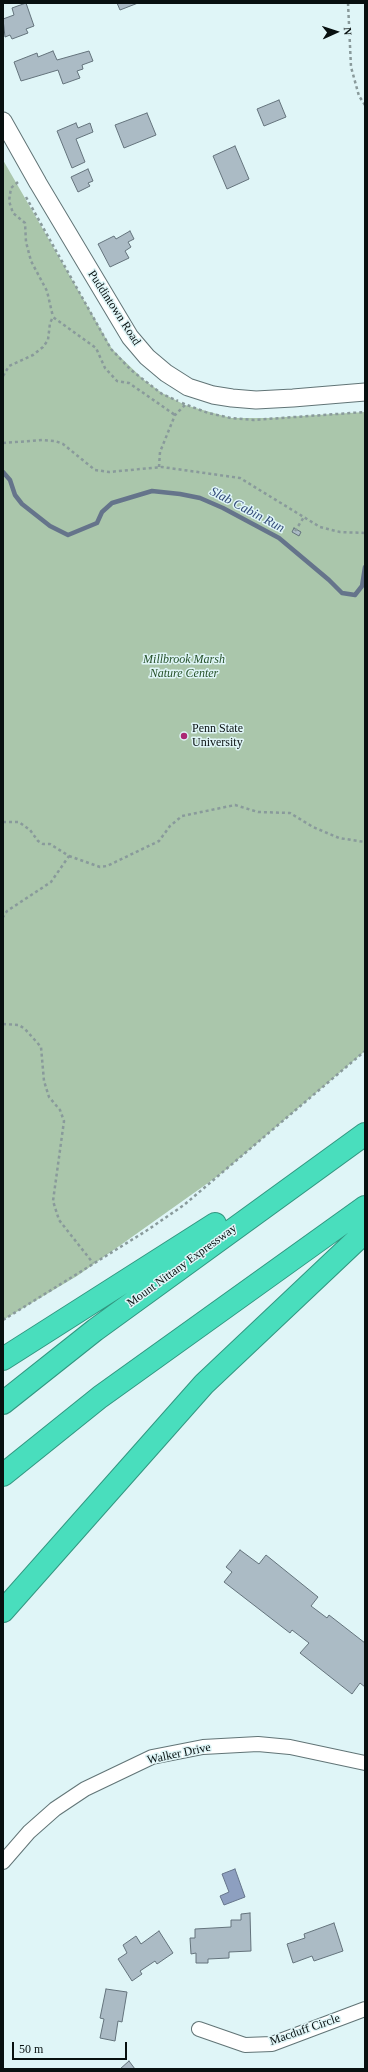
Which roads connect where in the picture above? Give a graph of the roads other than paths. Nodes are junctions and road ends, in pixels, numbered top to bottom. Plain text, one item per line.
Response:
1 (3, 121) edge
2 (365, 392) edge
3 (365, 1119) edge
4 (365, 1134) edge
5 (365, 1207) edge
6 (365, 1232) edge
7 (3, 1360) edge
8 (3, 1403) edge
9 (3, 1475) edge
10 (3, 1611) edge
11 (365, 1764) edge
12 (3, 1862) edge
13 (365, 2009) edge
14 (198, 2029) dead end

1 - 2 street, Puddintown Road
3 - 7 highway
4 - 8 highway, Mount Nittany Expressway
5 - 9 highway
6 - 10 highway
11 - 12 street, Walker Drive
13 - 14 street, Macduff Circle

